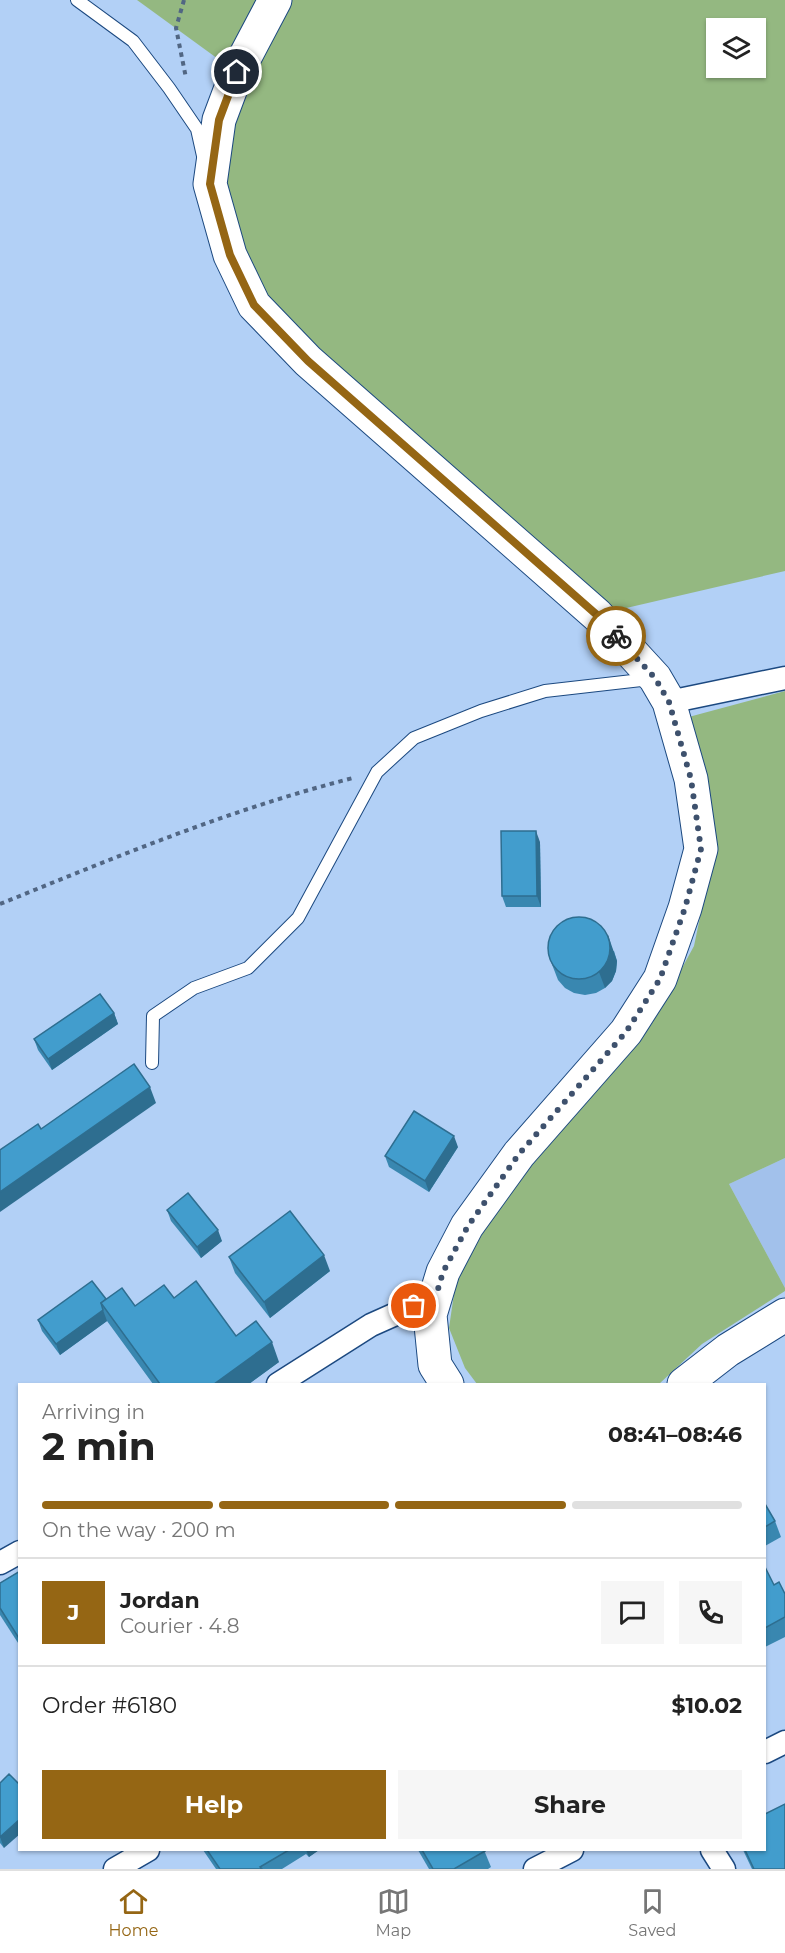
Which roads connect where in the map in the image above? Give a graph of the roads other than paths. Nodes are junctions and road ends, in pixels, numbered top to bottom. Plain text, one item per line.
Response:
1 (77, 0) edge
2 (275, 0) edge
3 (210, 184) junction
4 (785, 678) edge
5 (662, 690) junction
6 (152, 1063) dead end
7 (436, 1296) junction
8 (785, 1315) edge
9 (280, 1383) edge
10 (446, 1383) edge
11 (685, 1383) edge
12 (0, 1546) edge
13 (18, 1550) edge
14 (18, 1551) edge
15 (0, 1563) edge
16 (785, 1742) edge
17 (766, 1752) edge
18 (146, 1851) edge
19 (570, 1851) edge
20 (713, 1851) edge
21 (115, 1869) edge
22 (535, 1869) edge
23 (724, 1869) edge

1 - 3 lane
2 - 3 main road
3 - 5 main road
4 - 5 street
5 - 6 lane
5 - 7 main road
7 - 9 street
7 - 10 main road
8 - 11 main road
12 - 13 street
14 - 15 street
16 - 17 street
18 - 21 street
19 - 22 street
20 - 23 street

